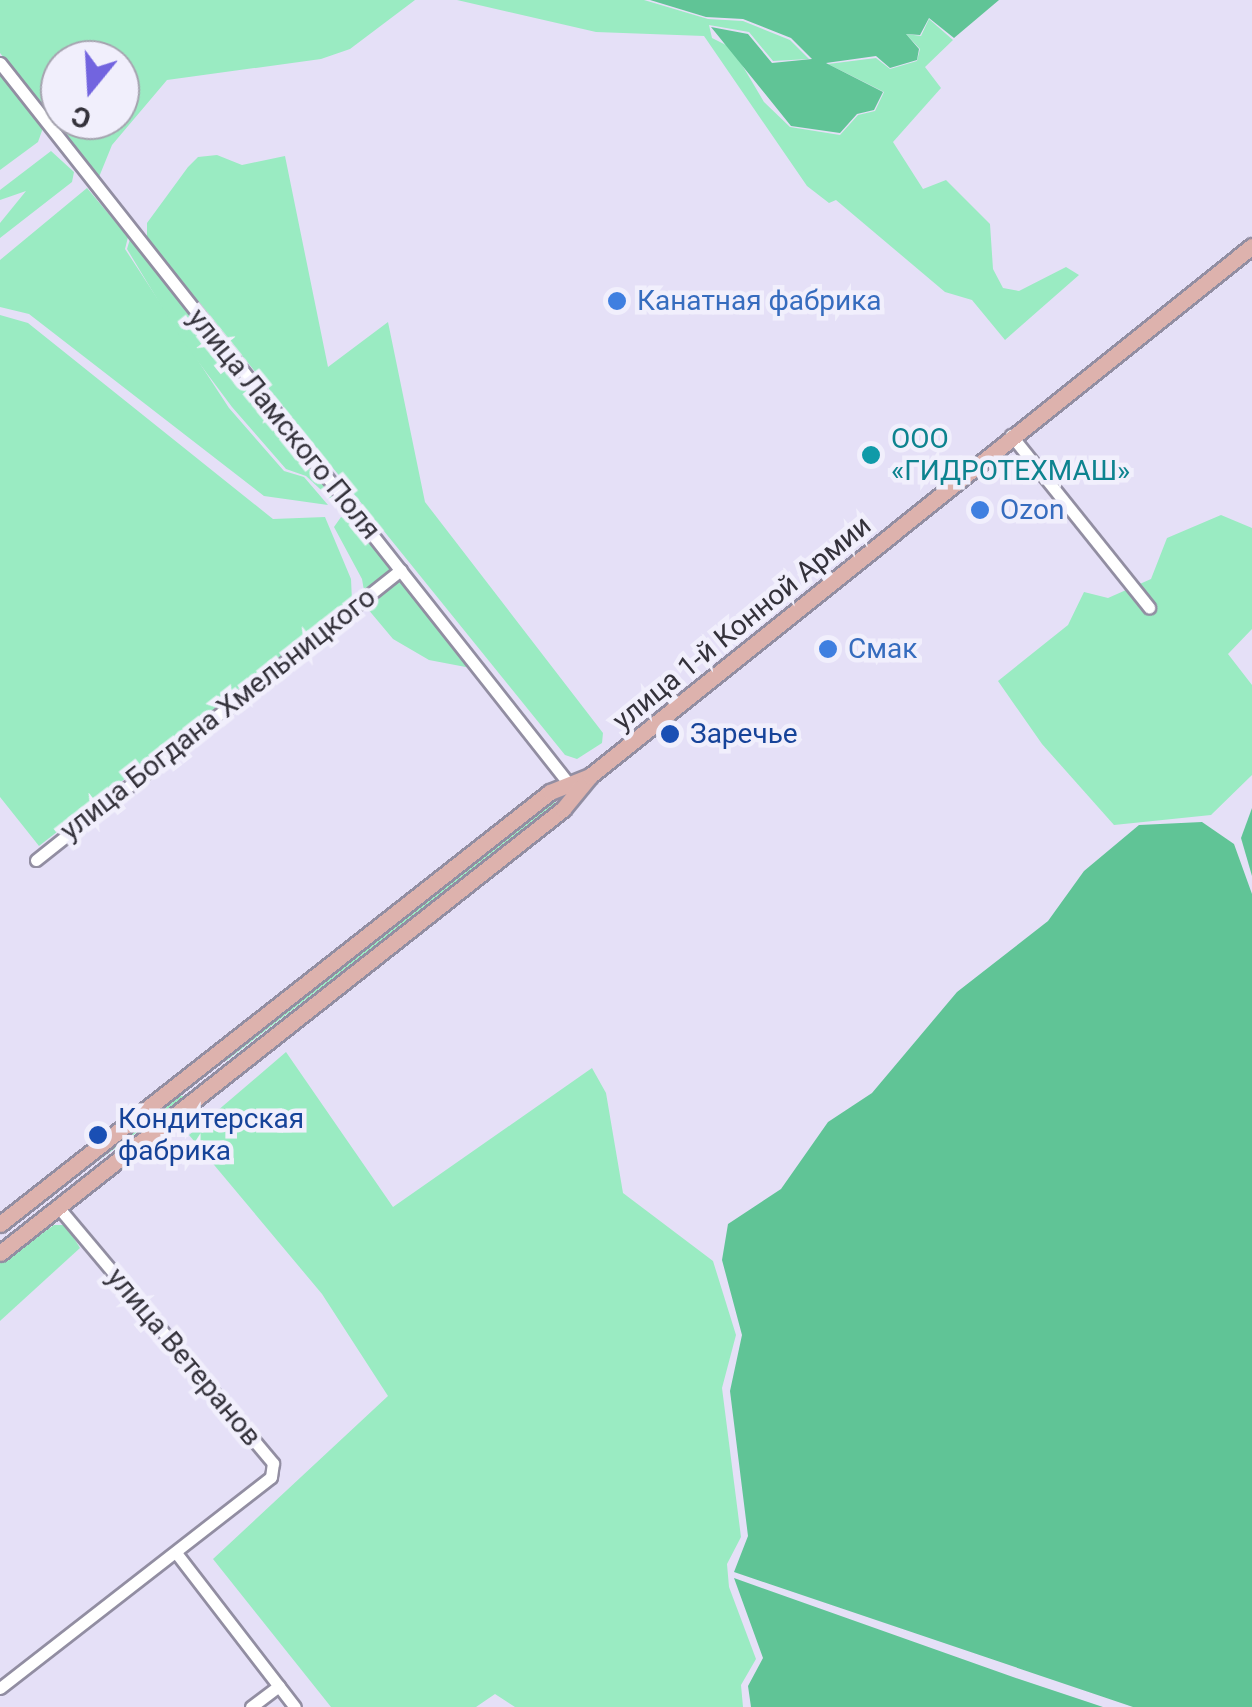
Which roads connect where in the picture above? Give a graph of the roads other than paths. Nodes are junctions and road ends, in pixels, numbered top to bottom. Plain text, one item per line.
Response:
1 (0, 62) edge
2 (1252, 246) edge
3 (1011, 435) junction
4 (401, 570) junction
5 (1148, 608) dead end
6 (590, 776) junction
7 (569, 784) junction
8 (36, 860) dead end
9 (194, 1070) junction
10 (209, 1088) junction
11 (48, 1186) junction
12 (60, 1205) junction
13 (0, 1224) edge
14 (0, 1253) edge
15 (177, 1554) junction
16 (278, 1686) junction
17 (0, 1688) edge
18 (251, 1707) edge
19 (295, 1707) edge

1 - 4 street, улица Ламского Поля
2 - 3 main road, улица 1-й Конной Армии
3 - 5 street
3 - 6 main road, улица 1-й Конной Армии
4 - 7 street, улица Ламского Поля
4 - 8 street, улица Богдана Хмельницкого
6 - 7 main road, улица 1-й Конной Армии
6 - 10 main road, улица 1-й Конной Армии
7 - 9 main road, улица 1-й Конной Армии
9 - 10 main road
9 - 11 main road, улица 1-й Конной Армии
10 - 12 main road, улица 1-й Конной Армии
11 - 12 main road
11 - 13 main road, улица 1-й Конной Армии
12 - 14 main road, улица 1-й Конной Армии
12 - 15 street, улица Ветеранов
15 - 16 street
15 - 17 street, улица Ветеранов
16 - 18 street
16 - 19 street

